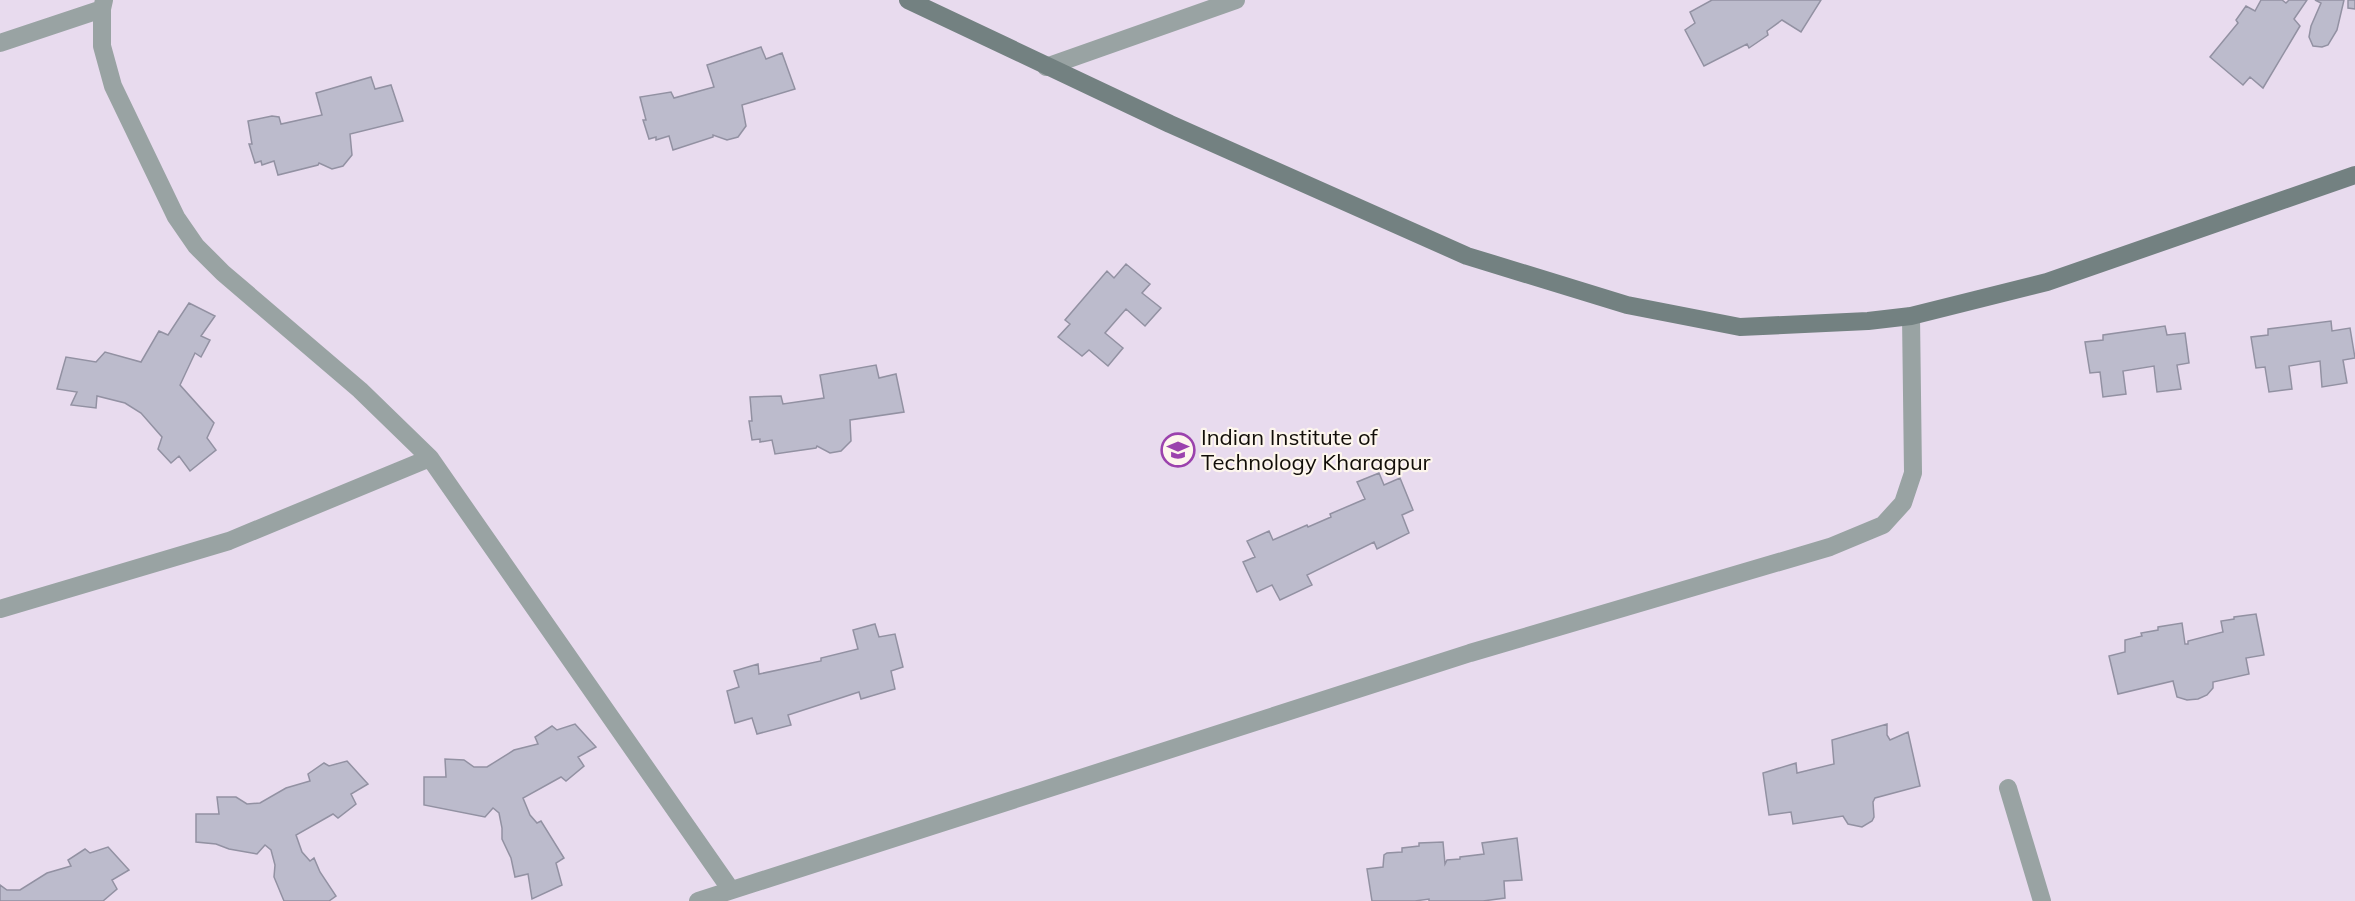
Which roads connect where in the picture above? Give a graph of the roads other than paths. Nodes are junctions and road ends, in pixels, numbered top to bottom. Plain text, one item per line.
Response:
1 (908, 0) edge
2 (1236, 0) edge
3 (103, 4) edge
4 (0, 43) edge
5 (1046, 67) junction
6 (2355, 175) edge
7 (1911, 316) junction
8 (430, 458) junction
9 (0, 609) edge
10 (2008, 788) dead end
11 (731, 890) junction
12 (698, 901) edge
13 (2042, 901) edge

1 - 5 street
2 - 5 street
3 - 4 street
3 - 8 street
5 - 7 street
6 - 7 street
7 - 11 street
8 - 9 street
8 - 11 street
10 - 13 street
11 - 12 street

